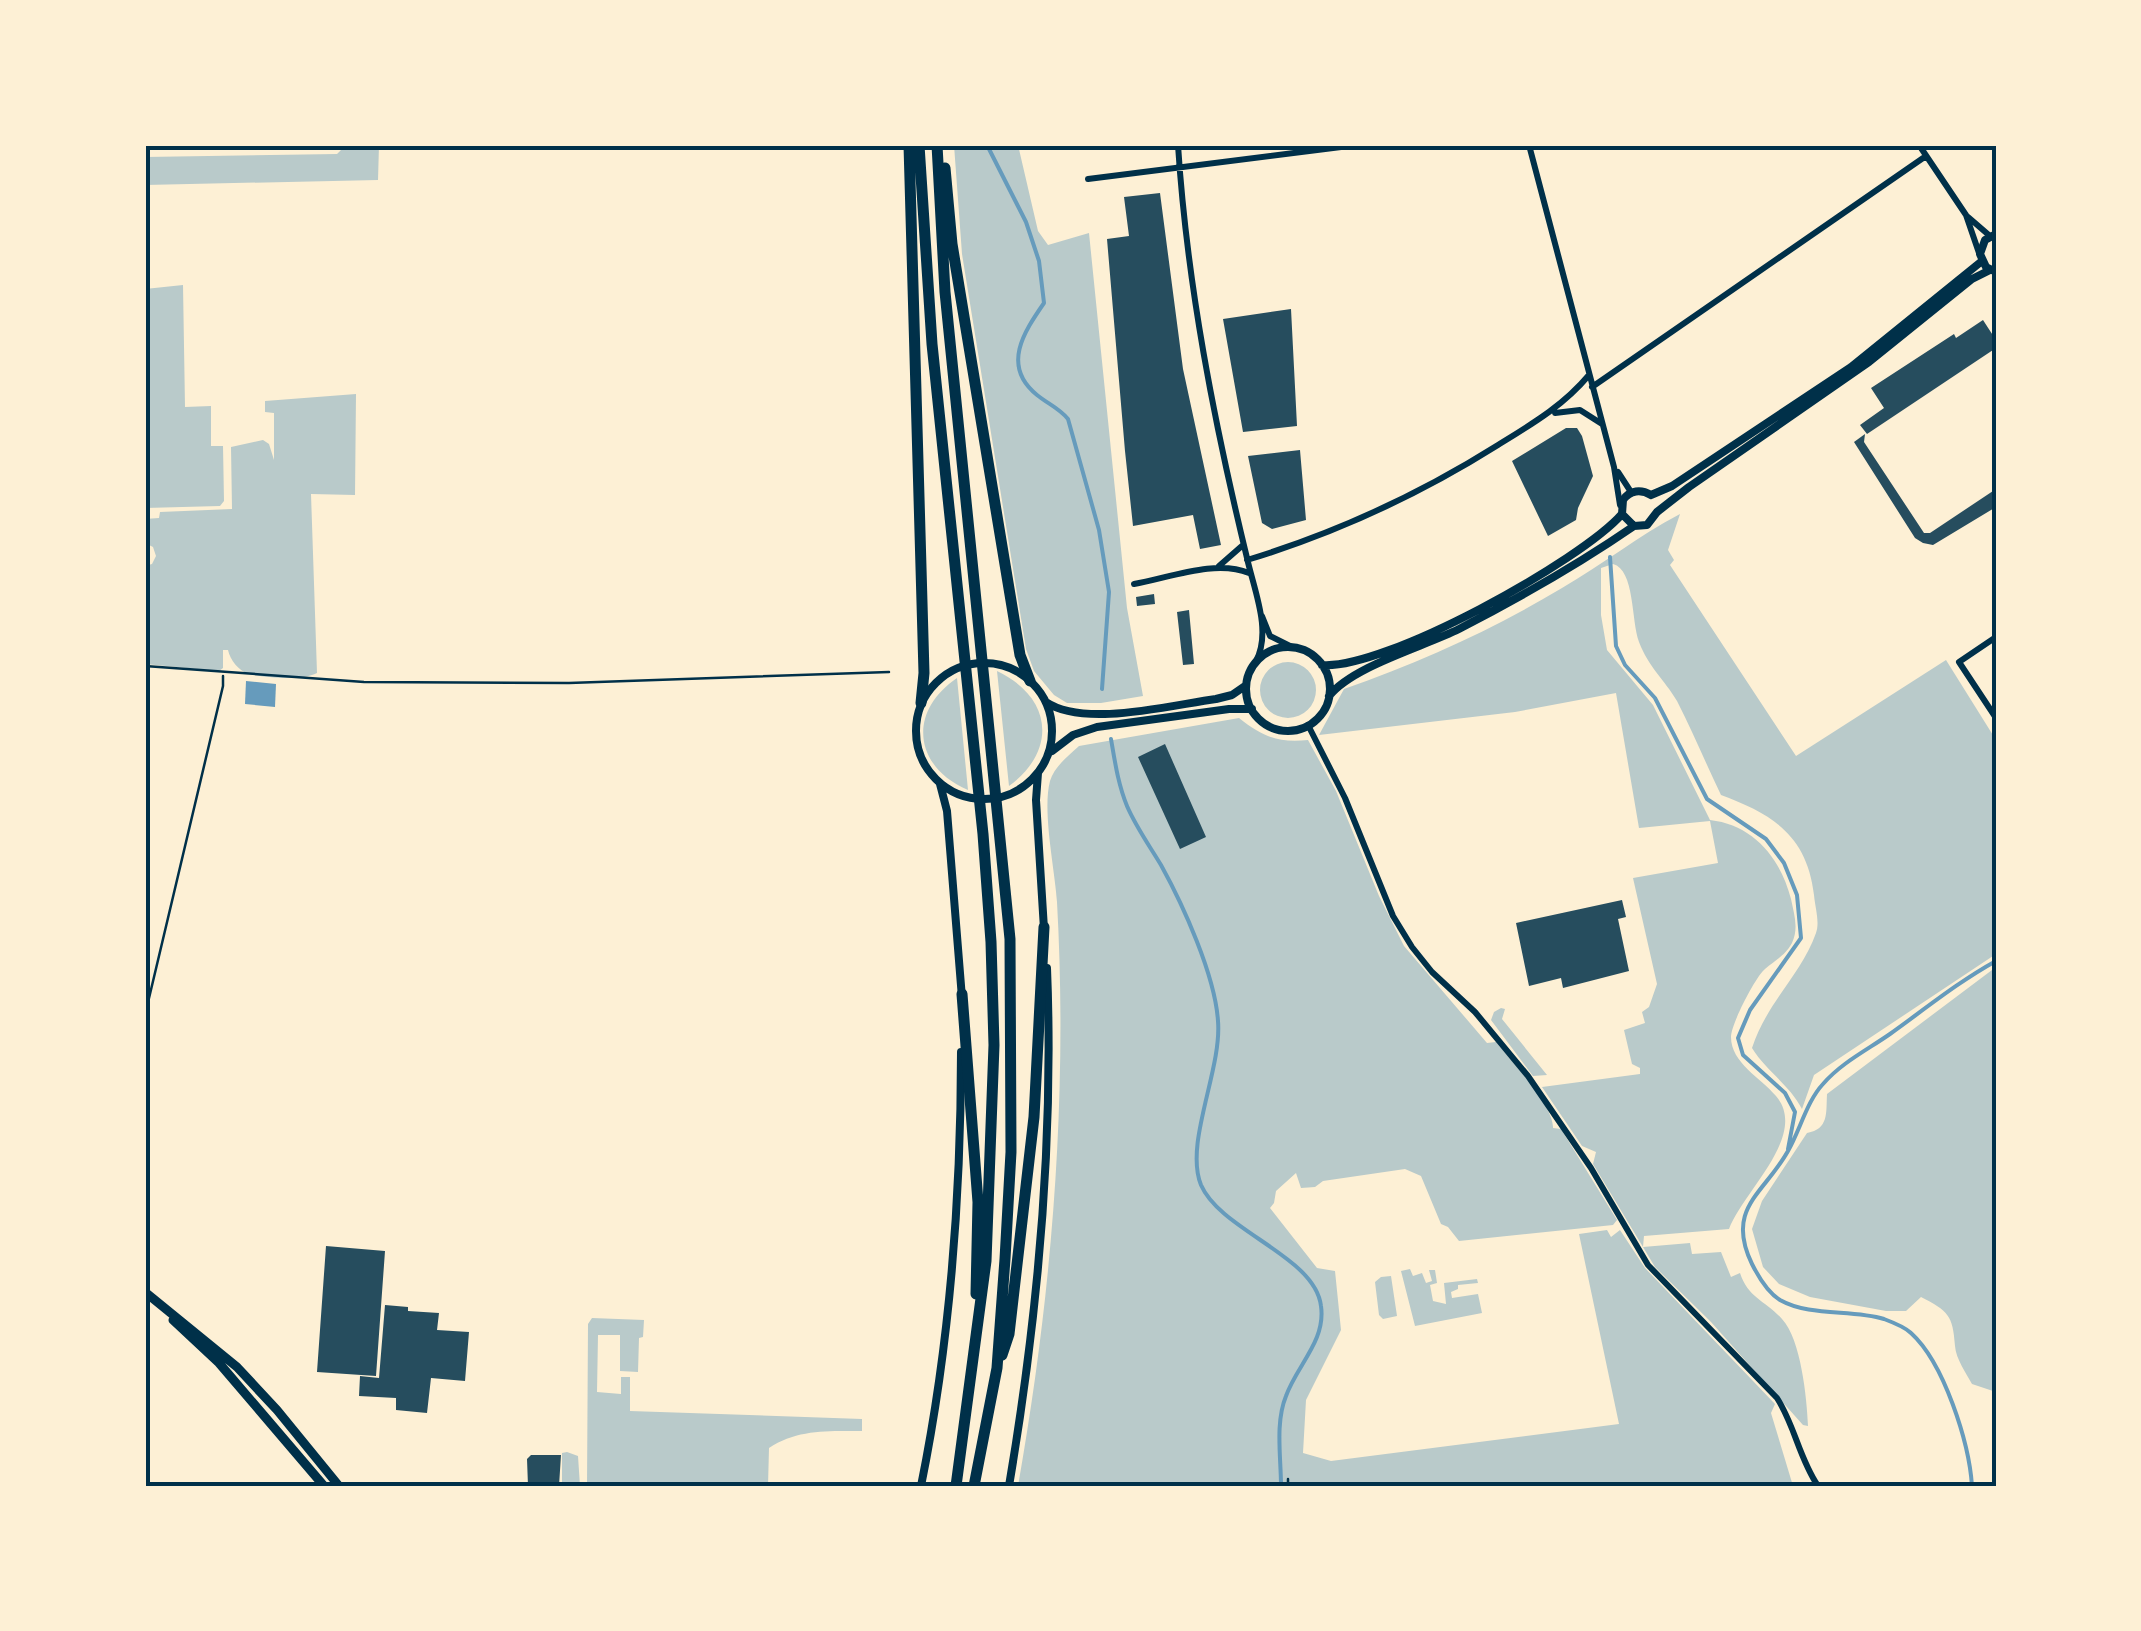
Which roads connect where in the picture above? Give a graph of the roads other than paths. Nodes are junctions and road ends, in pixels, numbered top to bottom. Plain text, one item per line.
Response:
1 (909, 145) edge
2 (919, 145) edge
3 (940, 145) edge
4 (1178, 145) edge
5 (1357, 145) edge
6 (1530, 145) edge
7 (1919, 145) edge
8 (1926, 156) junction
9 (1180, 167) junction
10 (1088, 180) dead end
11 (1966, 215) junction
12 (1993, 235) edge
13 (1981, 258) junction
14 (1993, 271) edge
15 (1589, 375) junction
16 (1592, 387) junction
17 (1544, 417) junction
18 (1602, 424) junction
19 (1614, 467) junction
20 (1631, 492) junction
21 (1651, 495) junction
22 (1657, 512) junction
23 (1621, 513) junction
24 (1634, 526) junction
25 (1243, 544) junction
26 (1247, 560) junction
27 (1216, 568) junction
28 (1250, 574) junction
29 (1134, 584) dead end
30 (1260, 610) junction
31 (1996, 637) edge
32 (1292, 647) junction
33 (1256, 662) junction
34 (1322, 664) junction
35 (1030, 681) junction
36 (1245, 686) junction
37 (1329, 696) junction
38 (1046, 702) junction
39 (921, 703) junction
40 (1252, 709) junction
41 (1996, 718) edge
42 (1308, 725) junction
43 (1048, 754) junction
44 (1038, 773) junction
45 (940, 784) junction
46 (1044, 927) junction
47 (962, 994) junction
48 (145, 1293) edge
49 (997, 1368) junction
50 (970, 1388) junction
51 (324, 1486) edge
52 (336, 1486) edge
53 (921, 1486) edge
54 (956, 1486) edge
55 (974, 1486) edge
56 (1009, 1486) edge
57 (1818, 1486) edge

1 - 39 highway
2 - 50 highway
3 - 35 highway
3 - 49 highway
4 - 9 street
5 - 9 street
6 - 15 street
7 - 8 street
8 - 11 street
8 - 16 street
9 - 10 street
9 - 25 street
11 - 12 street
11 - 13 street
12 - 13 street
13 - 14 street
13 - 21 street
14 - 22 street
15 - 16 street
15 - 17 street
16 - 18 street
17 - 18 street
17 - 26 street
18 - 19 street
19 - 20 street
19 - 23 street
20 - 21 street
20 - 23 street
21 - 22 street
22 - 24 street
23 - 24 street
23 - 34 street
24 - 37 street
25 - 26 street
25 - 27 street
26 - 28 street
27 - 28 street
27 - 29 street
28 - 30 street
30 - 32 street
30 - 33 street
31 - 41 street
32 - 33 street
32 - 34 street
33 - 36 street
34 - 37 street
35 - 38 street
35 - 39 street
36 - 38 street
36 - 40 street
37 - 42 street
38 - 43 street
39 - 45 street
40 - 42 street
40 - 43 street
42 - 57 street
43 - 44 street
44 - 45 street
44 - 46 street
45 - 47 street
46 - 49 highway
46 - 56 street
47 - 50 highway
47 - 53 street
48 - 51 main road
48 - 52 main road
49 - 55 highway
50 - 54 highway

